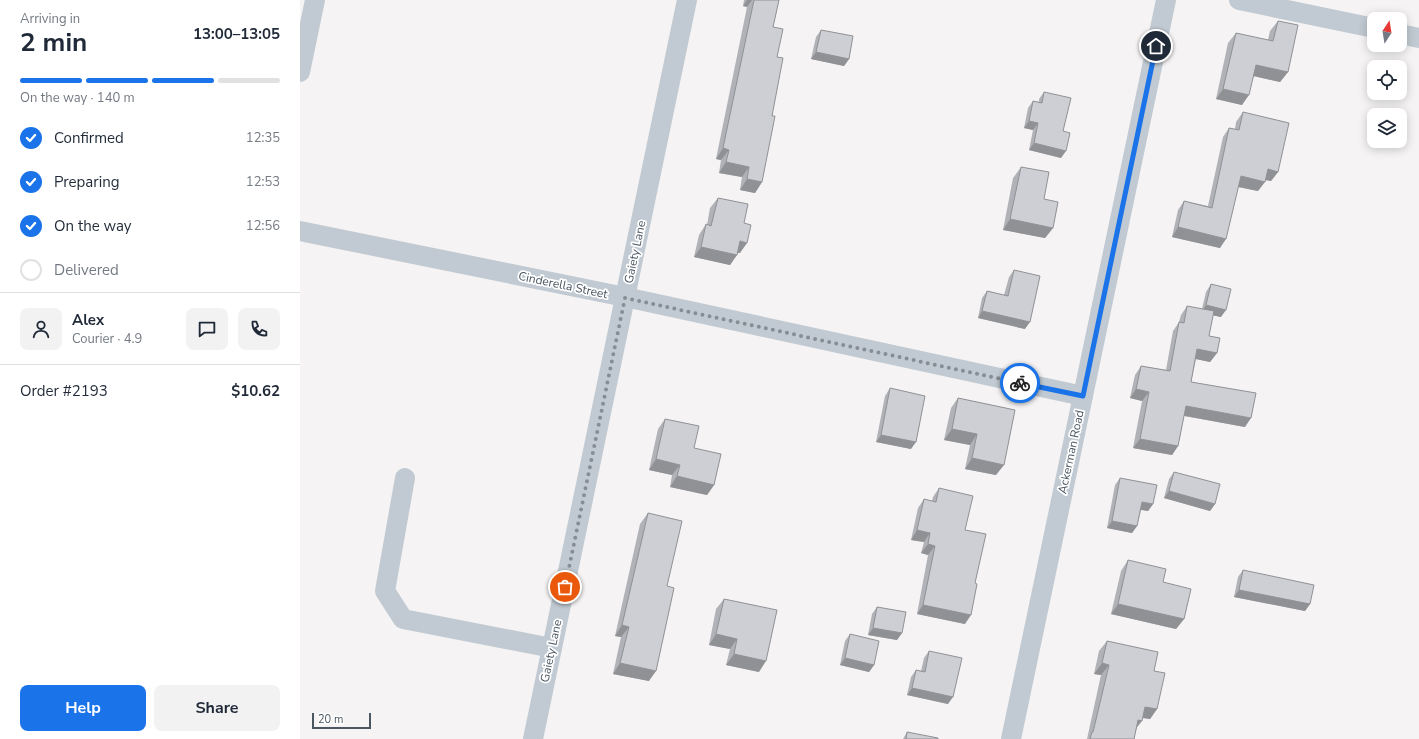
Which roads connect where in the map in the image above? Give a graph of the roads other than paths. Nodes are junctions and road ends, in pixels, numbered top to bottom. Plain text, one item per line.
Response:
1 (315, 0) edge
2 (687, 0) edge
3 (1166, 0) edge
4 (1239, 0) edge
5 (1367, 27) edge
6 (1407, 35) edge
7 (1419, 38) edge
8 (300, 72) edge
9 (300, 231) edge
10 (625, 298) junction
11 (1083, 396) junction
12 (405, 478) dead end
13 (552, 648) junction
14 (533, 739) edge
15 (1011, 739) edge

1 - 8 street
2 - 10 street, Gaiety Lane
3 - 11 street, Ackerman Road
4 - 5 street
6 - 7 street
9 - 10 street, Cinderella Street
10 - 11 street, Cinderella Street
10 - 13 street, Gaiety Lane
11 - 15 street, Ackerman Road
12 - 13 street
13 - 14 street, Gaiety Lane

